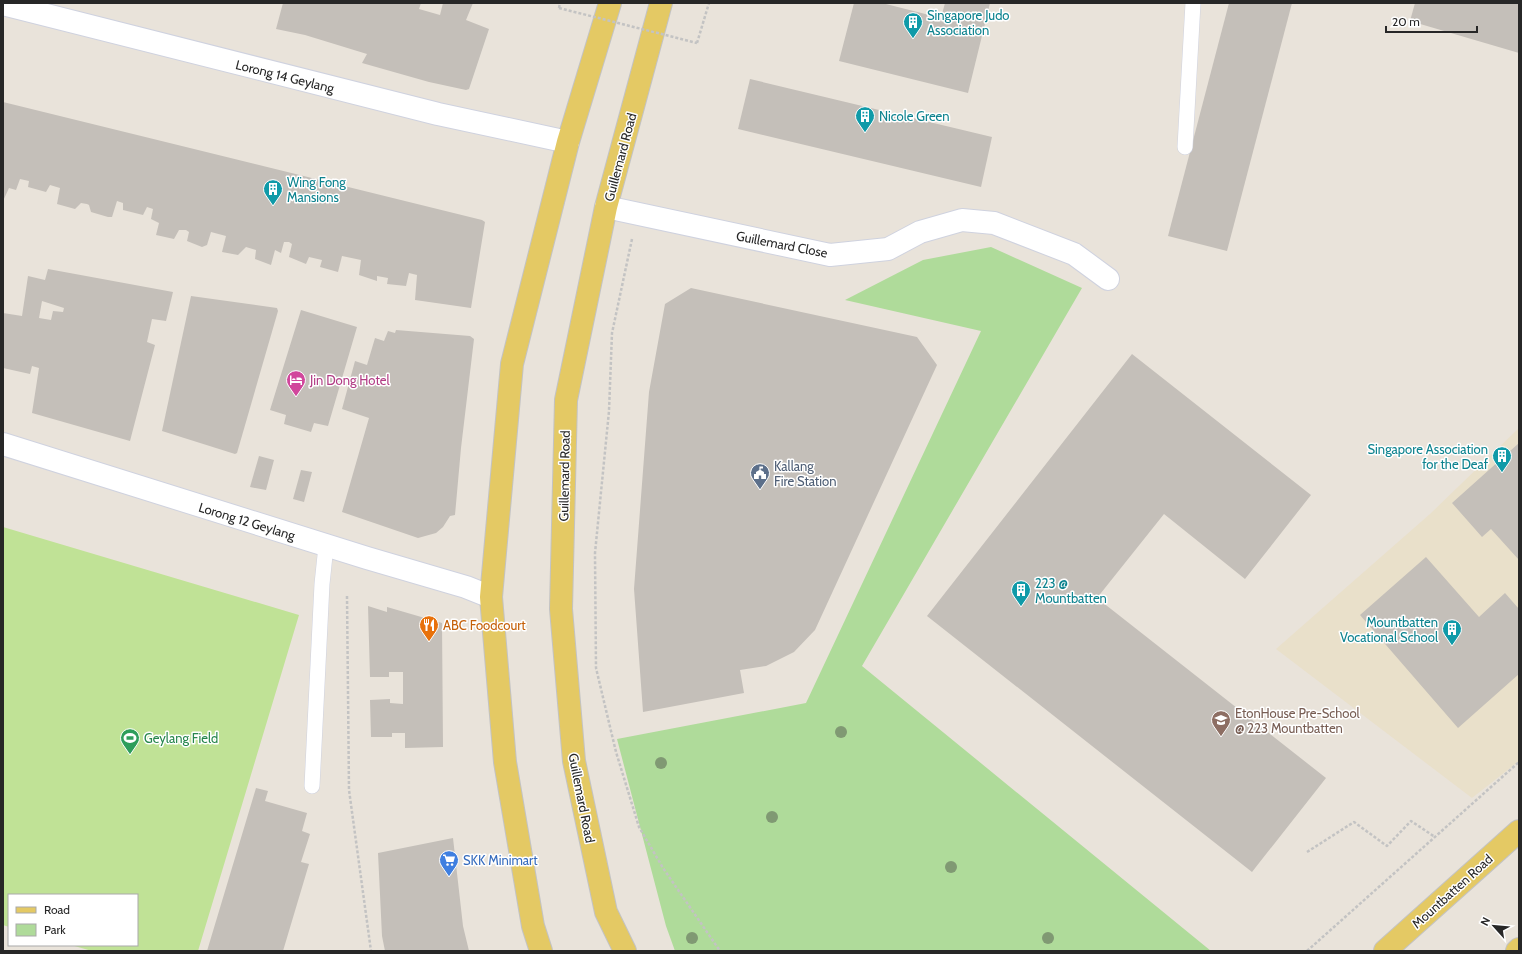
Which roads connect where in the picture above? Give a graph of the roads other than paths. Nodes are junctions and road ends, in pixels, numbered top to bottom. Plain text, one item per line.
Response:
1 (610, 3) edge
2 (661, 3) edge
3 (1193, 3) edge
4 (3, 4) edge
5 (568, 142) junction
6 (1185, 147) dead end
7 (606, 207) junction
8 (1108, 280) dead end
9 (3, 444) edge
10 (326, 546) junction
11 (491, 597) junction
12 (312, 786) dead end
13 (1519, 831) edge
14 (541, 951) edge
15 (625, 951) edge
16 (1385, 951) edge

1 - 5 main road
2 - 7 main road, Guillemard Road
3 - 6 lane
4 - 5 street, Lorong 14 Geylang
5 - 11 main road
7 - 8 street, Guillemard Close
7 - 15 main road, Guillemard Road
9 - 10 street, Lorong 12 Geylang
10 - 11 street, Lorong 12 Geylang
10 - 12 lane
11 - 14 main road
13 - 16 main road, Mountbatten Road

